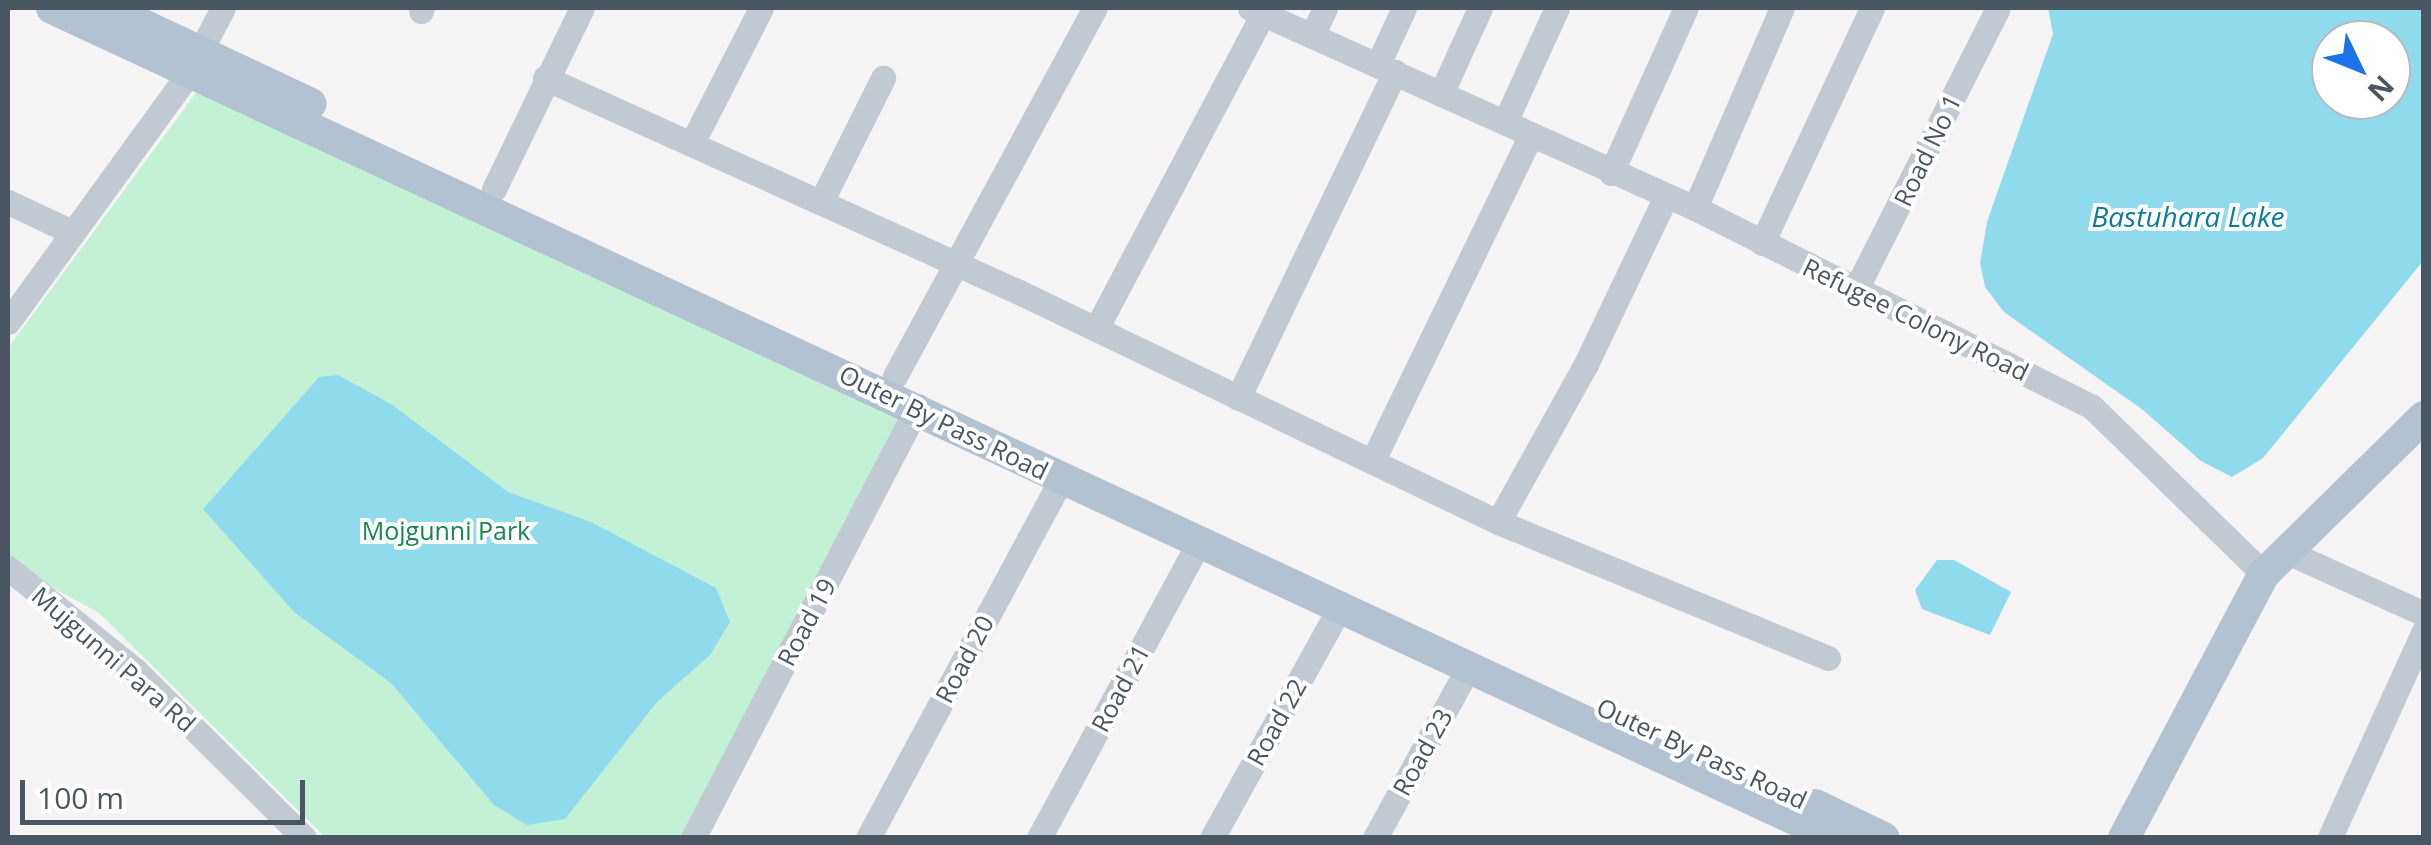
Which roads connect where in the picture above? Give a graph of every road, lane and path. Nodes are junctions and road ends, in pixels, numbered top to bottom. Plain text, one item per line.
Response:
1 (52, 8) edge
2 (107, 8) edge
3 (223, 8) edge
4 (582, 8) edge
5 (761, 8) edge
6 (1095, 8) edge
7 (1324, 8) edge
8 (1404, 8) edge
9 (1480, 8) edge
10 (1558, 8) edge
11 (1686, 8) edge
12 (1782, 8) edge
13 (1872, 8) edge
14 (1998, 8) edge
15 (1256, 11) edge
16 (1312, 36) junction
17 (194, 63) junction
18 (1387, 68) junction
19 (544, 78) junction
20 (883, 78) dead end
21 (1441, 94) junction
22 (1505, 122) junction
23 (1531, 134) junction
24 (693, 142) junction
25 (1611, 173) junction
26 (494, 189) junction
27 (1666, 196) junction
28 (8, 202) edge
29 (821, 202) junction
30 (1695, 208) junction
31 (70, 232) junction
32 (1762, 242) junction
33 (958, 266) junction
34 (1856, 291) junction
35 (8, 322) edge
36 (1096, 329) junction
37 (895, 376) junction
38 (1238, 398) junction
39 (918, 406) junction
40 (2424, 417) edge
41 (1373, 460) junction
42 (1061, 480) junction
43 (1498, 522) junction
44 (1201, 539) junction
45 (2275, 563) junction
46 (8, 569) edge
47 (1340, 607) junction
48 (2424, 614) edge
49 (2424, 631) edge
50 (1828, 658) dead end
51 (1470, 666) junction
52 (2330, 837) edge
53 (304, 838) edge
54 (693, 838) edge
55 (868, 838) edge
56 (1039, 838) edge
57 (1212, 838) edge
58 (1375, 838) edge
59 (1836, 838) edge
60 (1884, 838) edge
61 (2124, 838) edge

1 - 17 main road, Outer By Pass Road
2 - 17 main road, Outer By Pass Road
3 - 17 street
4 - 19 street
5 - 24 street
6 - 33 street
7 - 16 street
8 - 18 street
9 - 21 street
10 - 22 street
11 - 25 street
12 - 30 street
13 - 32 street
14 - 34 street, Road No 1
15 - 16 street, Refugee Colony Road
15 - 36 street
16 - 18 street, Refugee Colony Road
17 - 26 main road, Outer By Pass Road
17 - 31 street
17 - 39 main road, Outer By Pass Road
18 - 21 street, Refugee Colony Road
18 - 38 street
19 - 24 street
19 - 26 street
20 - 29 street
21 - 22 street, Refugee Colony Road
22 - 23 street, Refugee Colony Road
23 - 25 street, Refugee Colony Road
23 - 41 street
24 - 29 street
25 - 27 street, Refugee Colony Road
26 - 37 main road, Outer By Pass Road
27 - 30 street, Refugee Colony Road
27 - 43 street
28 - 31 street
29 - 33 street
30 - 32 street, Refugee Colony Road
31 - 35 street
32 - 34 street, Refugee Colony Road
33 - 36 street
33 - 37 street
34 - 45 street, Refugee Colony Road
36 - 38 street
37 - 60 main road, Outer By Pass Road
38 - 41 street
39 - 42 main road, Outer By Pass Road
39 - 54 street, Road 19
40 - 45 main road
41 - 43 street
42 - 44 main road, Outer By Pass Road
42 - 55 street, Road 20
43 - 50 street
44 - 47 main road, Outer By Pass Road
44 - 56 street, Road 21
45 - 48 street, Refugee Colony Road
45 - 61 main road
46 - 53 street, Mujgunni Para Rd
47 - 51 main road, Outer By Pass Road
47 - 57 street, Road 22
49 - 52 street
51 - 58 street, Road 23
51 - 59 main road, Outer By Pass Road

